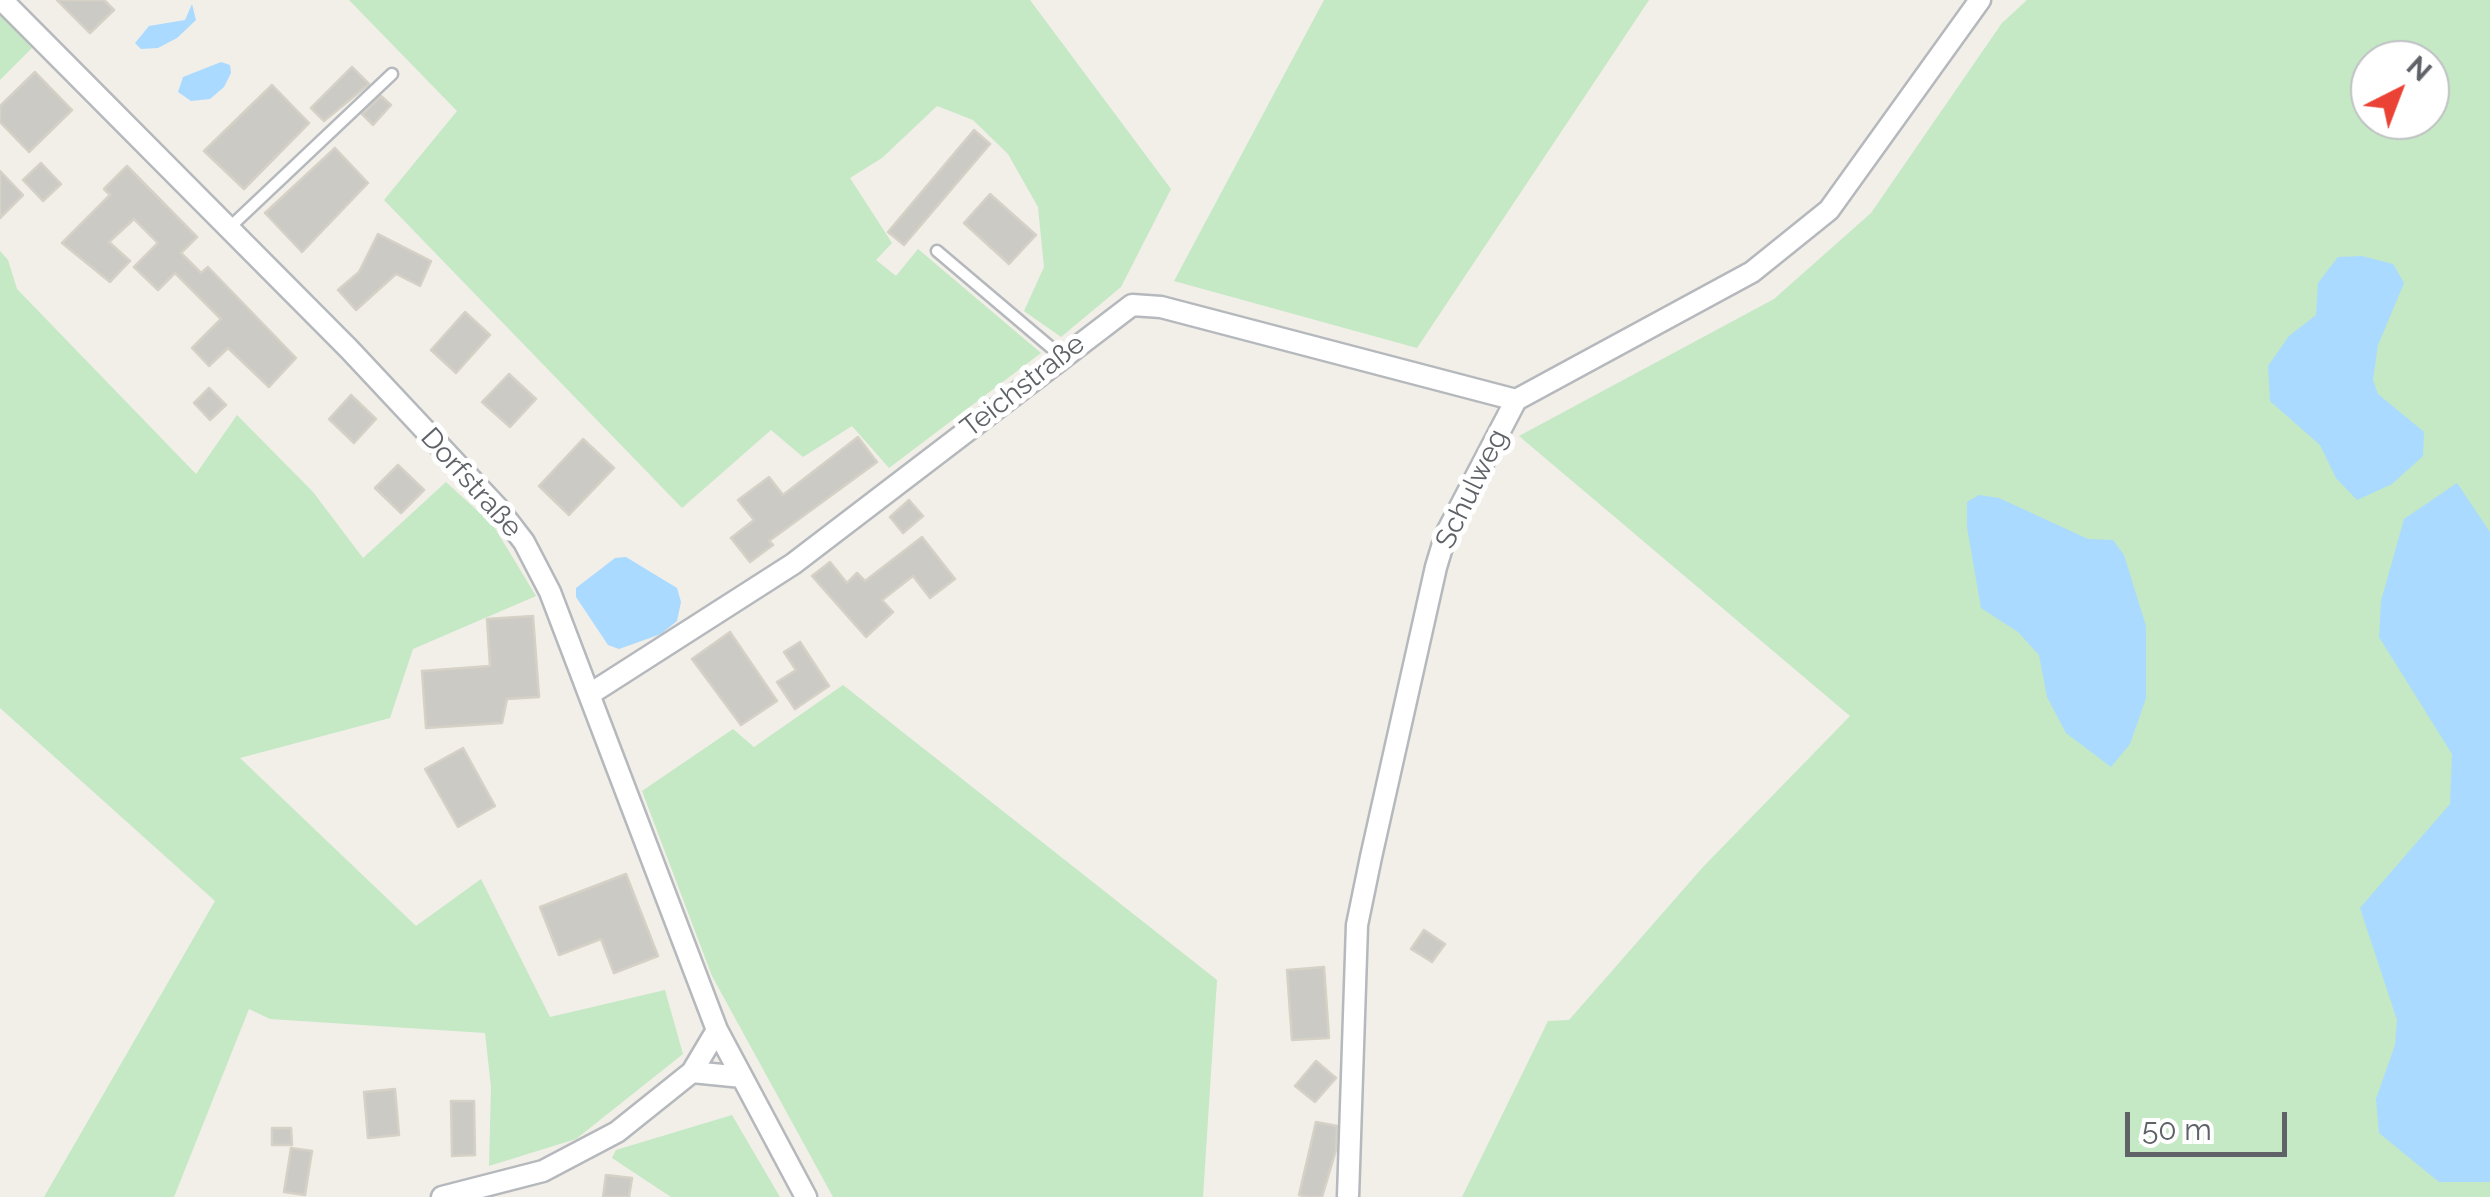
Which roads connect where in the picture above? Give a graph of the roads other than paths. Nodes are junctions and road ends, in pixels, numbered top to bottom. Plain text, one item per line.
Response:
1 (1980, 0) edge
2 (14, 4) edge
3 (392, 74) dead end
4 (227, 230) junction
5 (937, 251) dead end
6 (1062, 356) junction
7 (1516, 400) junction
8 (590, 694) junction
9 (717, 1030) junction
10 (692, 1072) junction
11 (742, 1077) junction
12 (442, 1197) edge
13 (806, 1197) edge
14 (1348, 1197) edge

1 - 7 street, Schulweg
2 - 4 street, Dorfstraße
3 - 4 lane
4 - 8 street, Dorfstraße
5 - 6 lane
6 - 7 street, Teichstraße
6 - 8 street, Teichstraße
7 - 14 street, Schulweg
8 - 9 street, Dorfstraße
9 - 10 street
9 - 11 street, Dorfstraße
10 - 11 street
10 - 12 street
11 - 13 street, Dorfstraße

